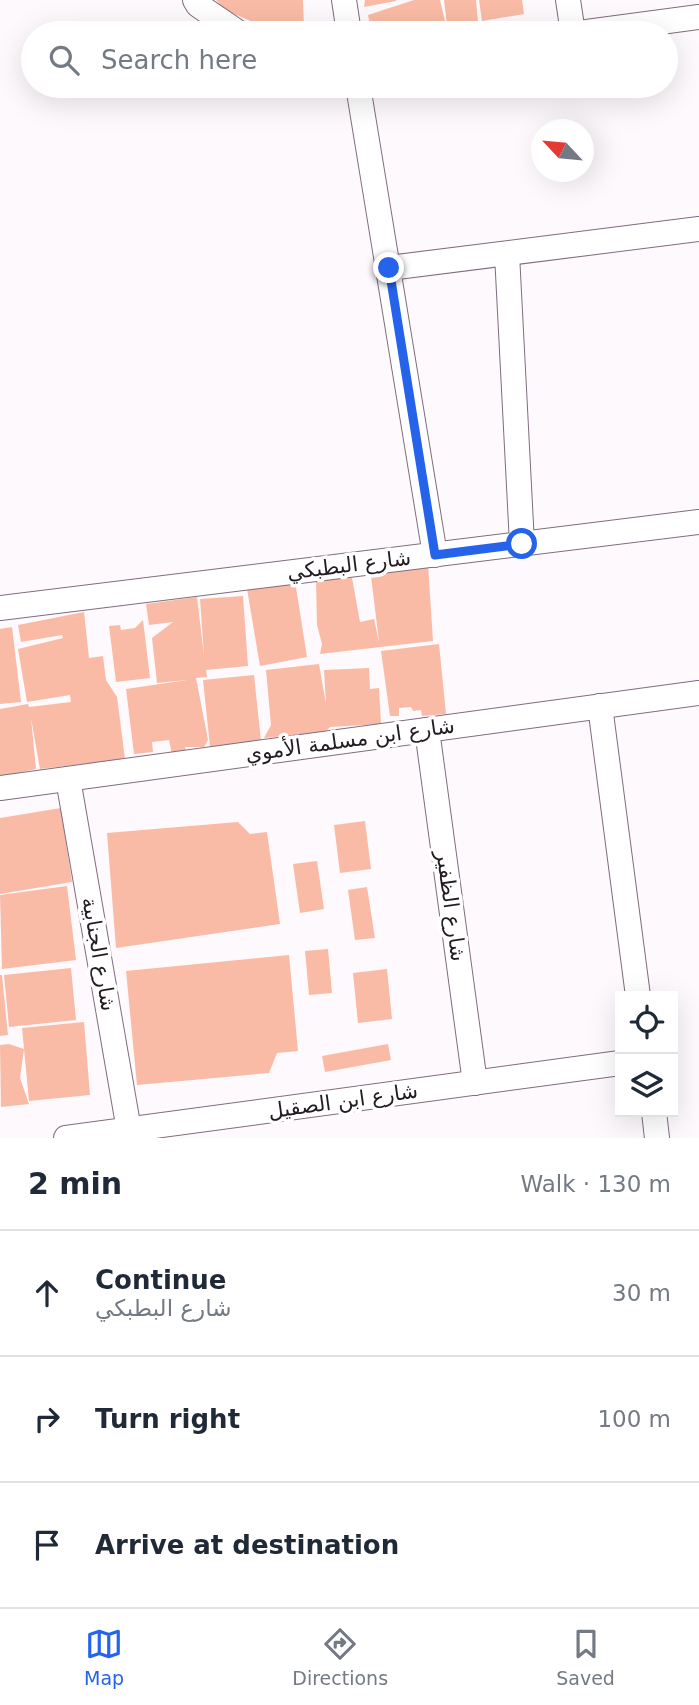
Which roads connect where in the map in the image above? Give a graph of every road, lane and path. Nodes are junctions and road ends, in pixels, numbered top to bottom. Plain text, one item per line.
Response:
1 (195, 0) edge
2 (344, 0) edge
3 (568, 0) edge
4 (699, 17) edge
5 (221, 21) edge
6 (347, 21) edge
7 (573, 21) edge
8 (668, 21) edge
9 (357, 98) edge
10 (699, 229) edge
11 (507, 254) junction
12 (389, 268) junction
13 (699, 523) edge
14 (522, 544) junction
15 (435, 555) junction
16 (0, 608) edge
17 (699, 693) edge
18 (600, 706) junction
19 (428, 730) junction
20 (68, 779) junction
21 (0, 788) edge
22 (637, 991) edge
23 (615, 1064) edge
24 (475, 1083) junction
25 (655, 1117) edge
26 (129, 1130) junction
27 (66, 1138) edge
28 (657, 1138) edge

1 - 5 street
2 - 6 street
3 - 7 street
4 - 8 street
9 - 12 street
10 - 11 street
11 - 12 street
11 - 14 street
12 - 15 street
13 - 14 street, شارع البطبكي
14 - 15 street, شارع البطبكي
15 - 16 street, شارع البطبكي
17 - 18 street, شارع ابن مسلمة الأموي
18 - 19 street, شارع ابن مسلمة الأموي
18 - 22 street
19 - 20 street, شارع ابن مسلمة الأموي
19 - 24 street, شارع الظفير
20 - 21 street, شارع ابن مسلمة الأموي
20 - 26 street, شارع الجنابية
23 - 24 street, شارع ابن الصقيل
24 - 26 street, شارع ابن الصقيل
25 - 28 street
26 - 27 street, شارع ابن الصقيل

